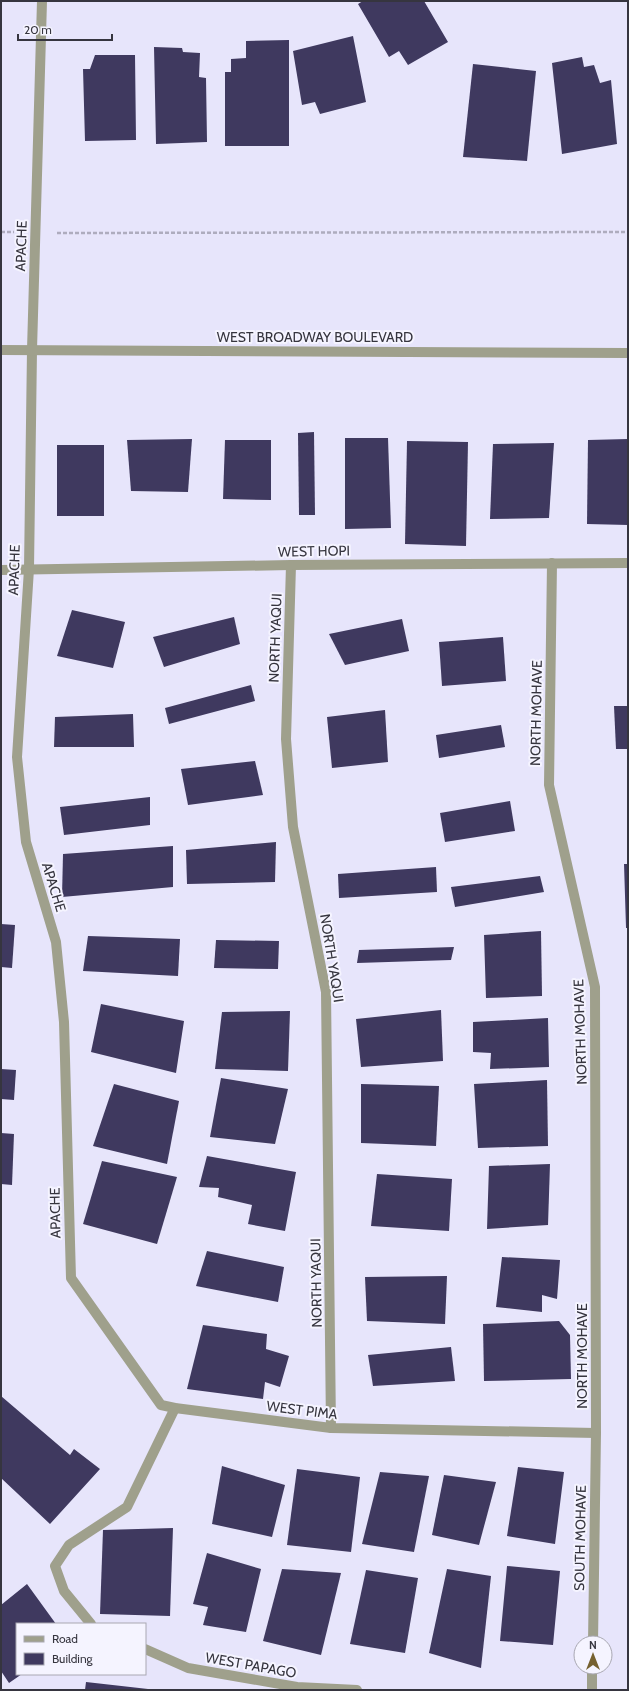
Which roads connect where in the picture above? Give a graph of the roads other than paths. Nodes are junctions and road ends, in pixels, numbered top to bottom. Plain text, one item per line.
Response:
1 (42, 1) edge
2 (1, 350) edge
3 (32, 350) junction
4 (628, 353) edge
5 (552, 563) junction
6 (628, 563) edge
7 (291, 565) junction
8 (29, 569) junction
9 (1, 570) edge
10 (71, 1278) joint
11 (175, 1408) junction
12 (331, 1428) junction
13 (596, 1433) junction
14 (90, 1623) edge
15 (593, 1635) edge
16 (146, 1649) edge
17 (592, 1675) edge
18 (357, 1690) edge
19 (592, 1690) edge

1 - 3 street, APACHE
2 - 3 street, WEST BROADWAY BOULEVARD
3 - 4 street, WEST BROADWAY BOULEVARD
3 - 8 street, APACHE
5 - 6 street, WEST HOPI
5 - 7 street, WEST HOPI
5 - 13 street, NORTH MOHAVE
7 - 8 street, WEST HOPI
7 - 12 street, NORTH YAQUI
8 - 9 street, WEST HOPI
8 - 10 street, APACHE
10 - 11 street, WEST PIMA
11 - 12 street, WEST PIMA
11 - 14 street
12 - 13 street, WEST PIMA
13 - 15 street, SOUTH MOHAVE
16 - 18 street, WEST PAPAGO
17 - 19 street

